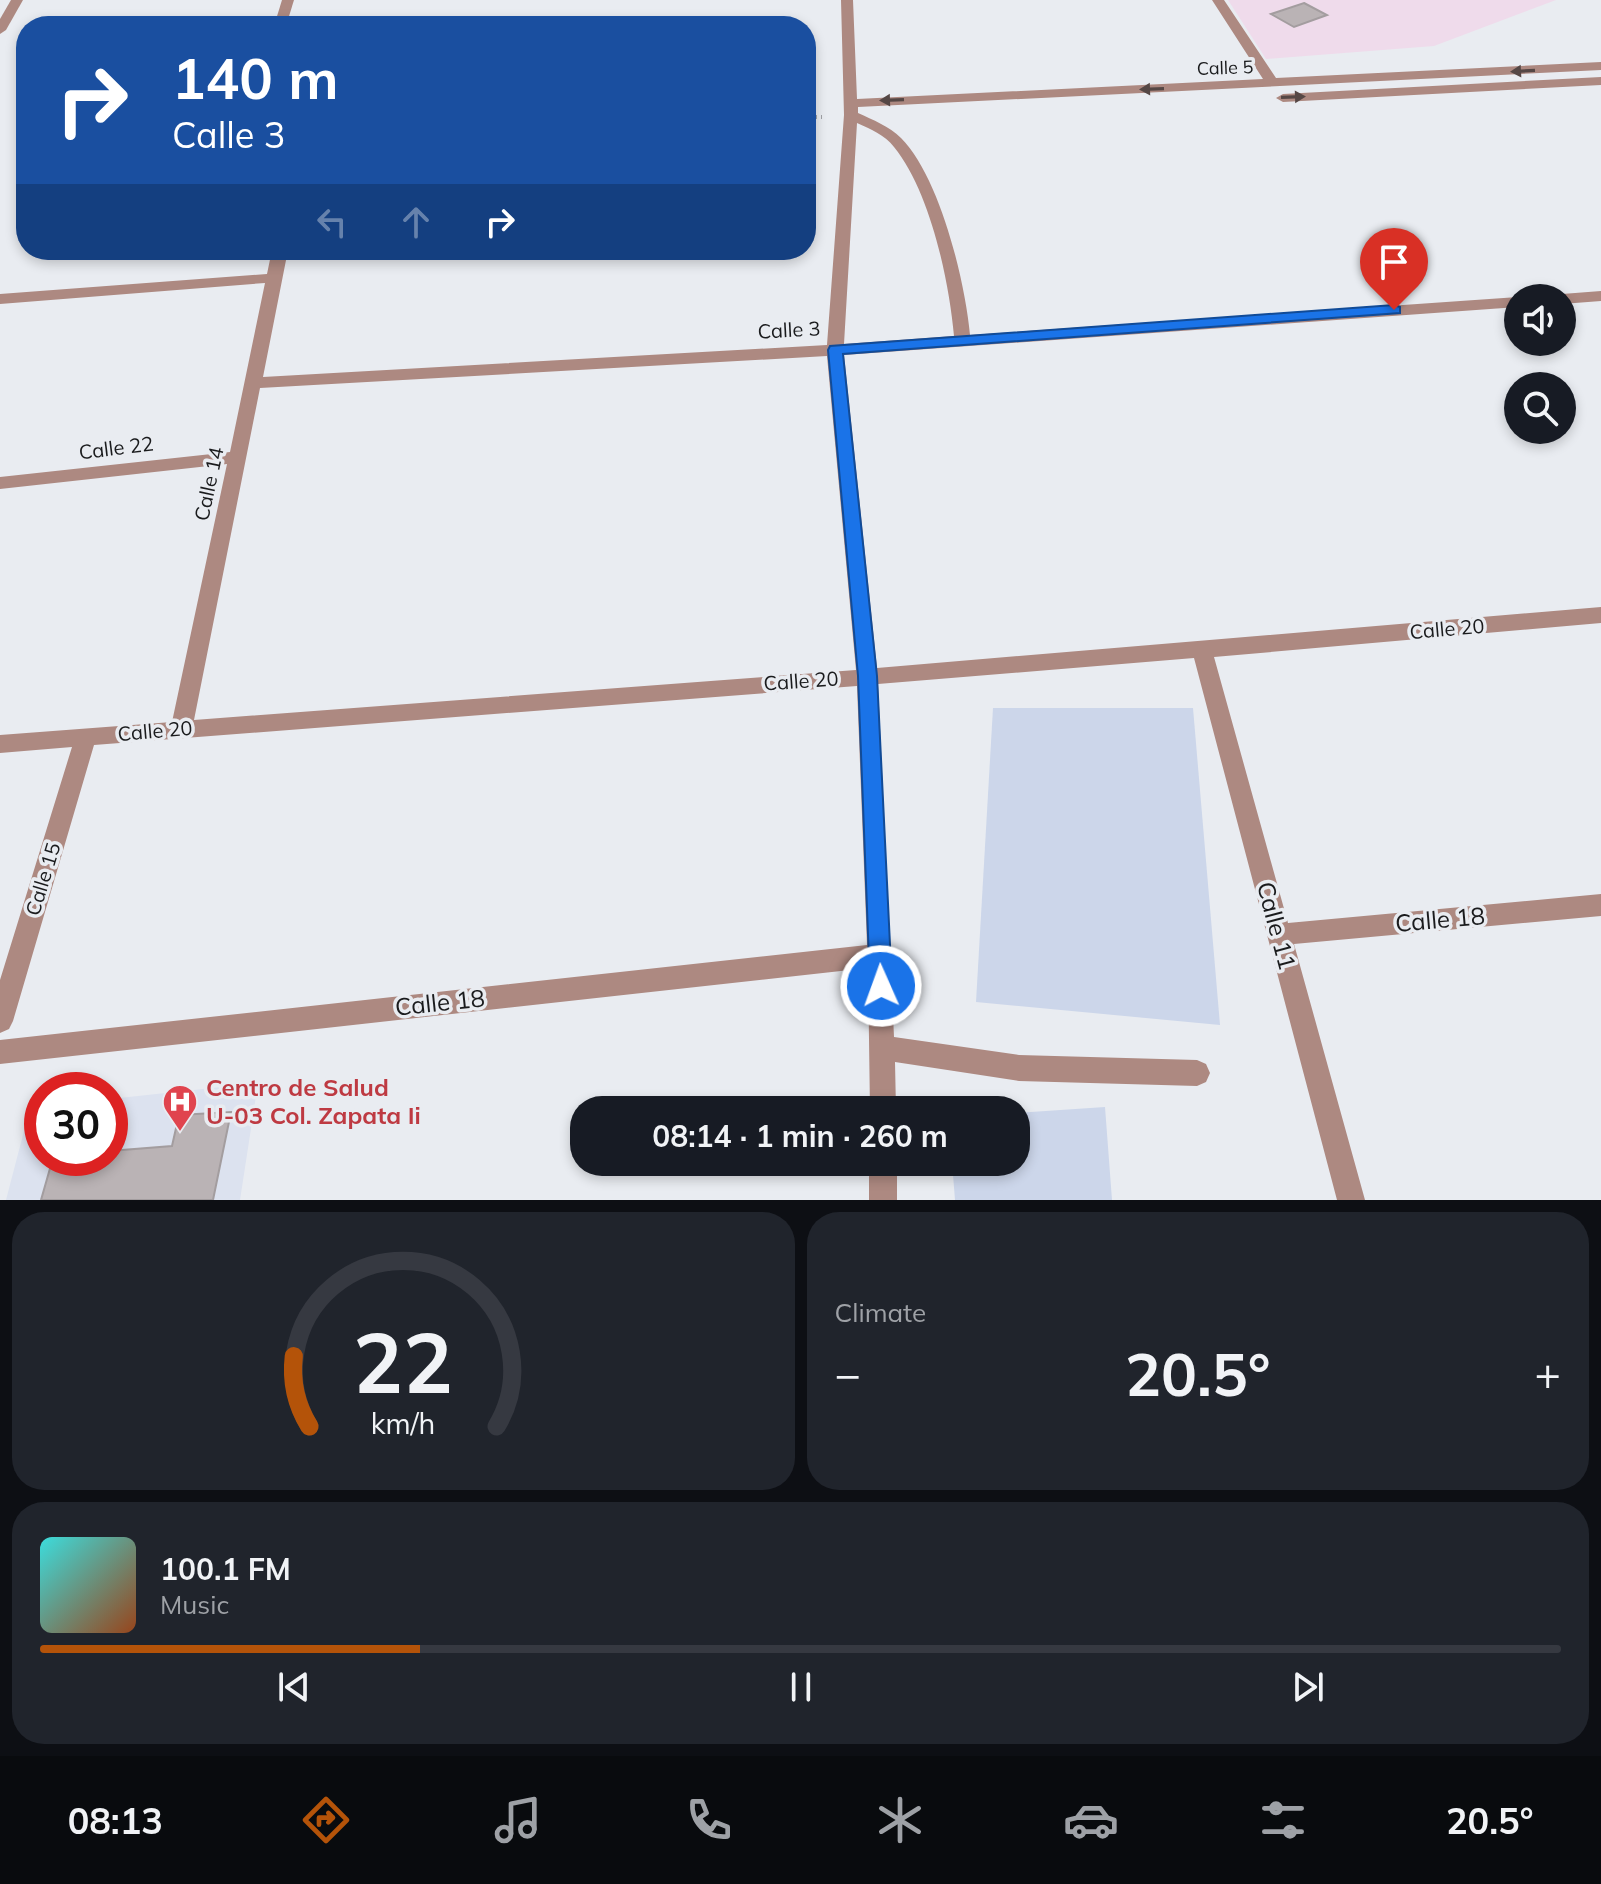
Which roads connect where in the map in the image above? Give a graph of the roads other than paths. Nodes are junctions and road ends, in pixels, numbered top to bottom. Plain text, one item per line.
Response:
1 (17, 0) edge
2 (847, 0) edge
3 (1218, 0) edge
4 (0, 30) edge
5 (1601, 66) edge
6 (1601, 81) edge
7 (1273, 84) junction
8 (1265, 98) dead end
9 (1217, 100) dead end
10 (851, 109) junction
11 (278, 260) edge
12 (274, 278) junction
13 (1601, 296) edge
14 (1576, 298) edge
15 (0, 299) edge
16 (1504, 303) edge
17 (962, 338) junction
18 (835, 350) junction
19 (254, 383) junction
20 (237, 457) junction
21 (0, 483) edge
22 (1601, 615) edge
23 (1202, 651) junction
24 (867, 676) junction
25 (182, 728) junction
26 (86, 737) junction
27 (0, 744) edge
28 (1601, 905) edge
29 (1278, 935) junction
30 (880, 955) junction
31 (0, 1021) edge
32 (883, 1048) junction
33 (0, 1052) edge
34 (1197, 1073) dead end
35 (883, 1096) edge
36 (883, 1176) edge
37 (883, 1200) edge
38 (1351, 1200) edge

1 - 4 street
2 - 10 street
3 - 7 street
5 -> 7 street, Calle 5
8 -> 6 street, Calle 5
7 -> 10 street, Calle 5
9 - 10 street, Calle 5
10 - 17 street
10 - 18 street
11 - 12 street, Calle 14
12 - 15 street
12 - 19 street, Calle 14
13 - 14 street
16 - 17 street, Calle 3
17 - 18 street, Calle 3
18 - 19 street, Calle 3
18 - 24 street
19 - 20 street, Calle 14
20 - 21 street, Calle 22
20 - 25 street, Calle 14
22 - 23 street, Calle 20
23 - 24 street, Calle 20
23 - 29 street, Calle 11
24 - 25 street, Calle 20
24 - 30 street
25 - 26 street, Calle 20
26 - 27 street, Calle 20
26 - 31 street, Calle 15
28 - 29 street, Calle 18
29 - 38 street, Calle 11
30 - 32 street
30 - 33 street, Calle 18
32 - 34 street
32 - 35 street
36 - 37 street

